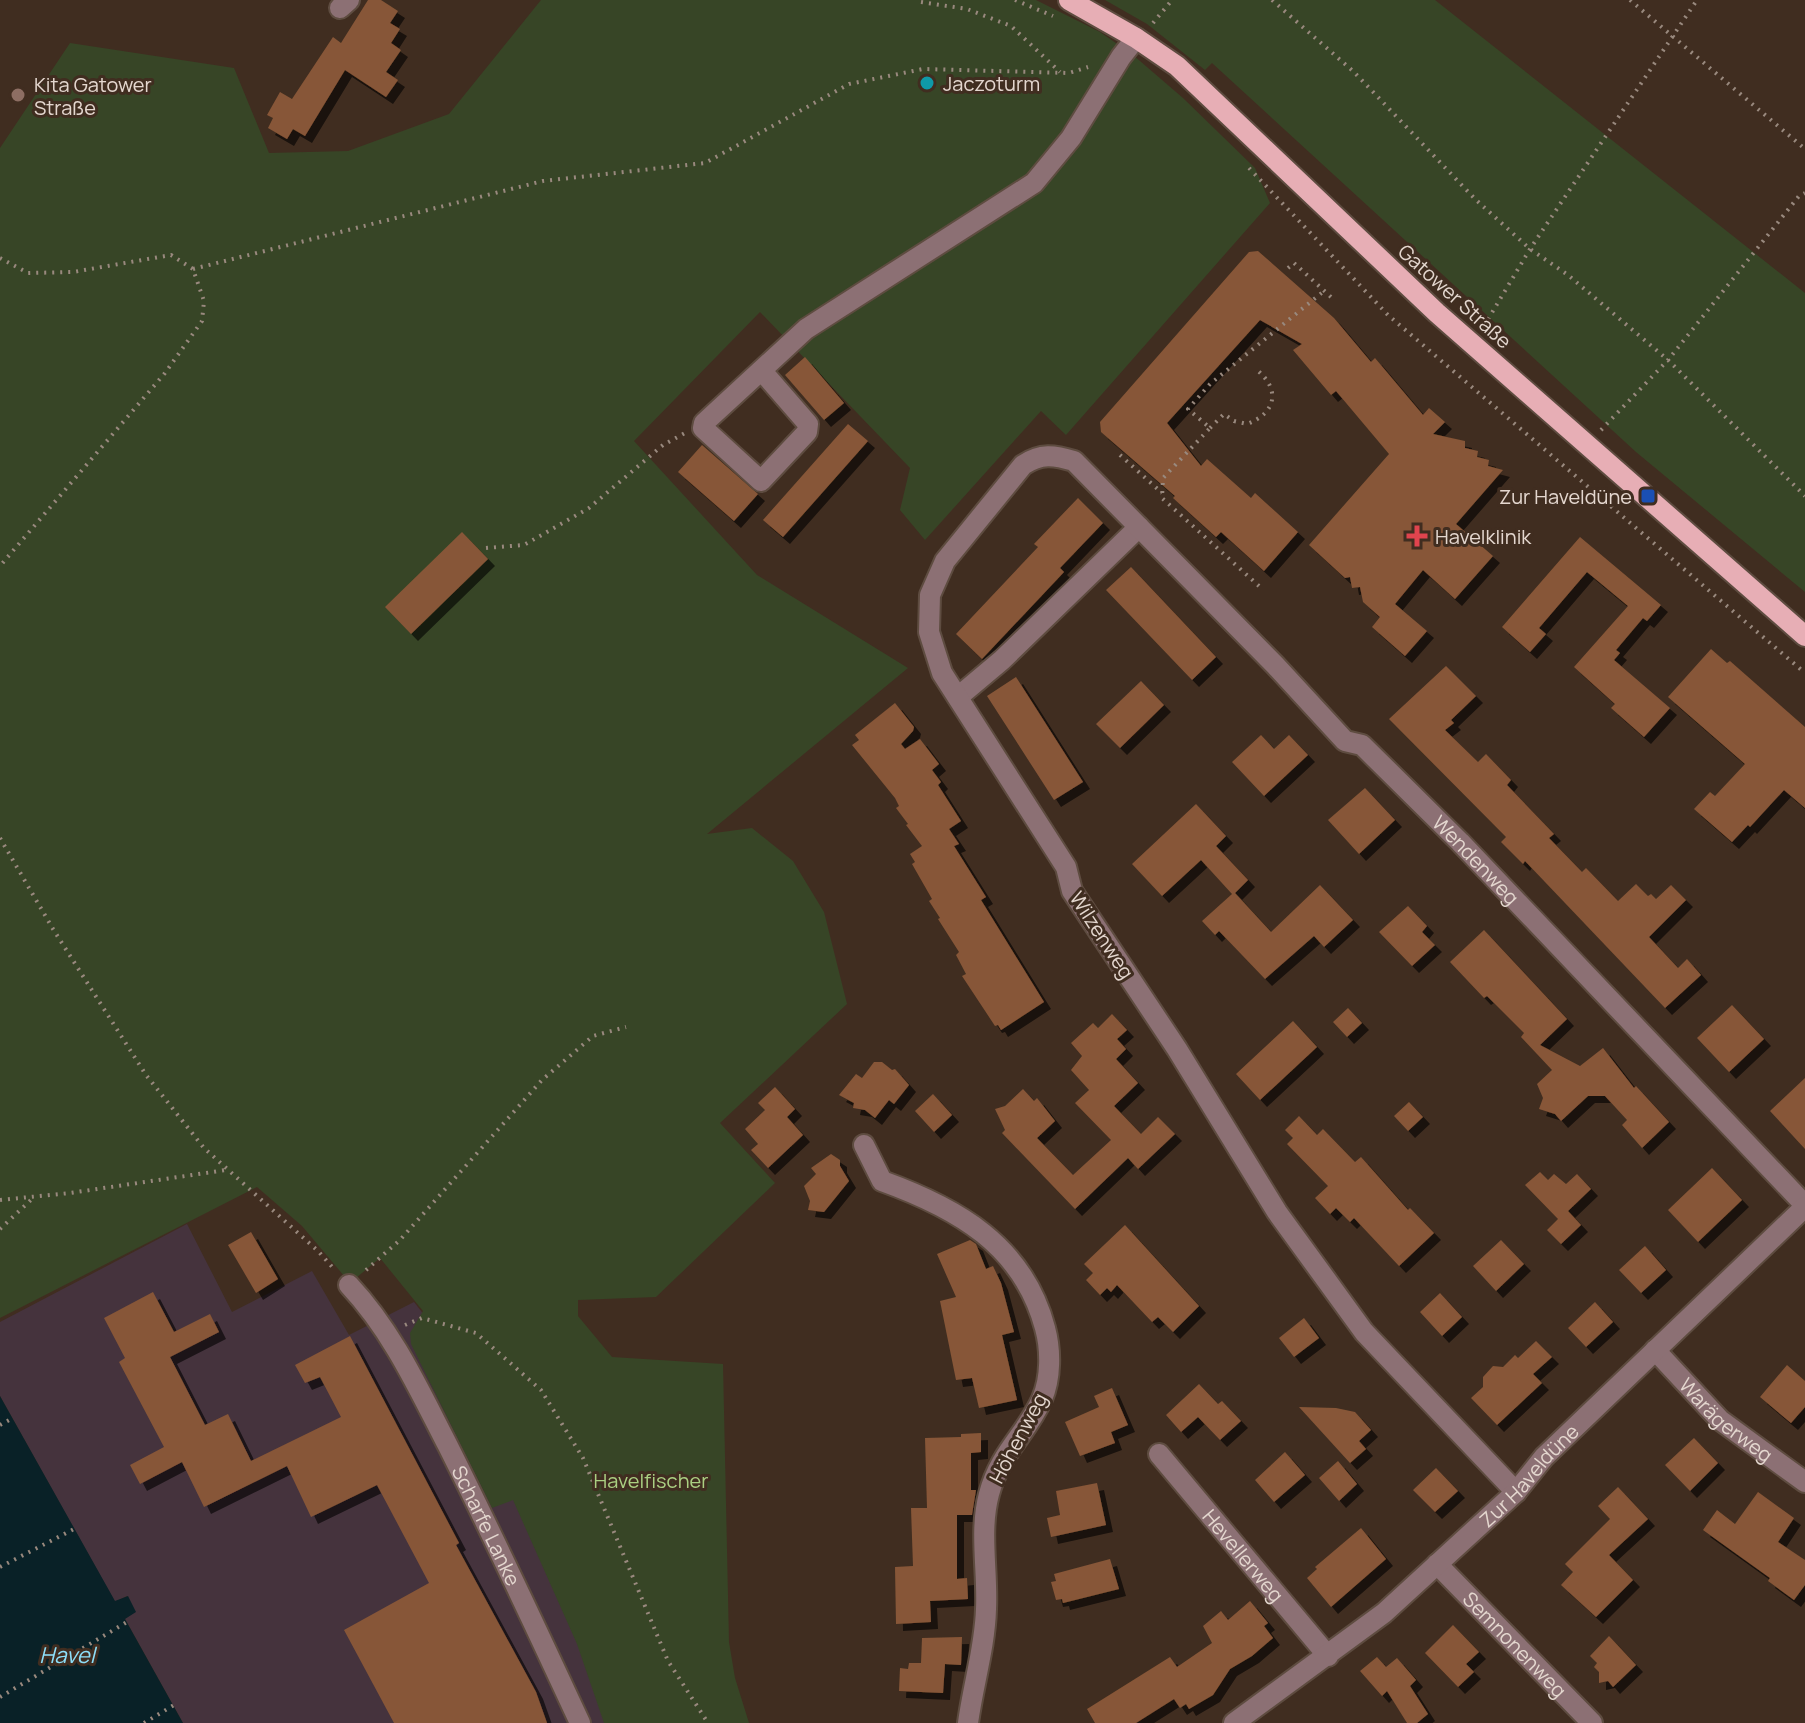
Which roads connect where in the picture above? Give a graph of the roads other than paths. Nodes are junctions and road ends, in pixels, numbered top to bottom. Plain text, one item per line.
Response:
1 (1069, 0) edge
2 (1136, 38) junction
3 (762, 371) junction
4 (1139, 527) junction
5 (1805, 636) edge
6 (958, 697) junction
7 (864, 1145) dead end
8 (1805, 1206) edge
9 (349, 1285) road end
10 (1655, 1350) junction
11 (1159, 1454) dead end
12 (1805, 1482) edge
13 (1516, 1492) junction
14 (1437, 1564) junction
15 (1328, 1656) junction
16 (580, 1723) edge
17 (968, 1723) edge
18 (1234, 1723) edge
19 (1592, 1723) edge

1 - 2 main road, Gatower Straße
2 - 3 street
2 - 5 main road, Gatower Straße
3 - 3 street
4 - 6 street
4 - 6 street, Wilzenweg
4 - 8 street, Wendenweg
6 - 13 street, Wilzenweg
7 - 17 street, Höhenweg
8 - 10 street, Zur Haveldüne
9 - 16 street, Scharfe Lanke
10 - 12 street, Warägerweg
10 - 13 street, Zur Haveldüne
11 - 15 street, Hevellerweg
13 - 14 street, Zur Haveldüne
14 - 15 street, Zur Haveldüne
14 - 19 street, Semnonenweg
15 - 18 street, Zur Haveldüne

